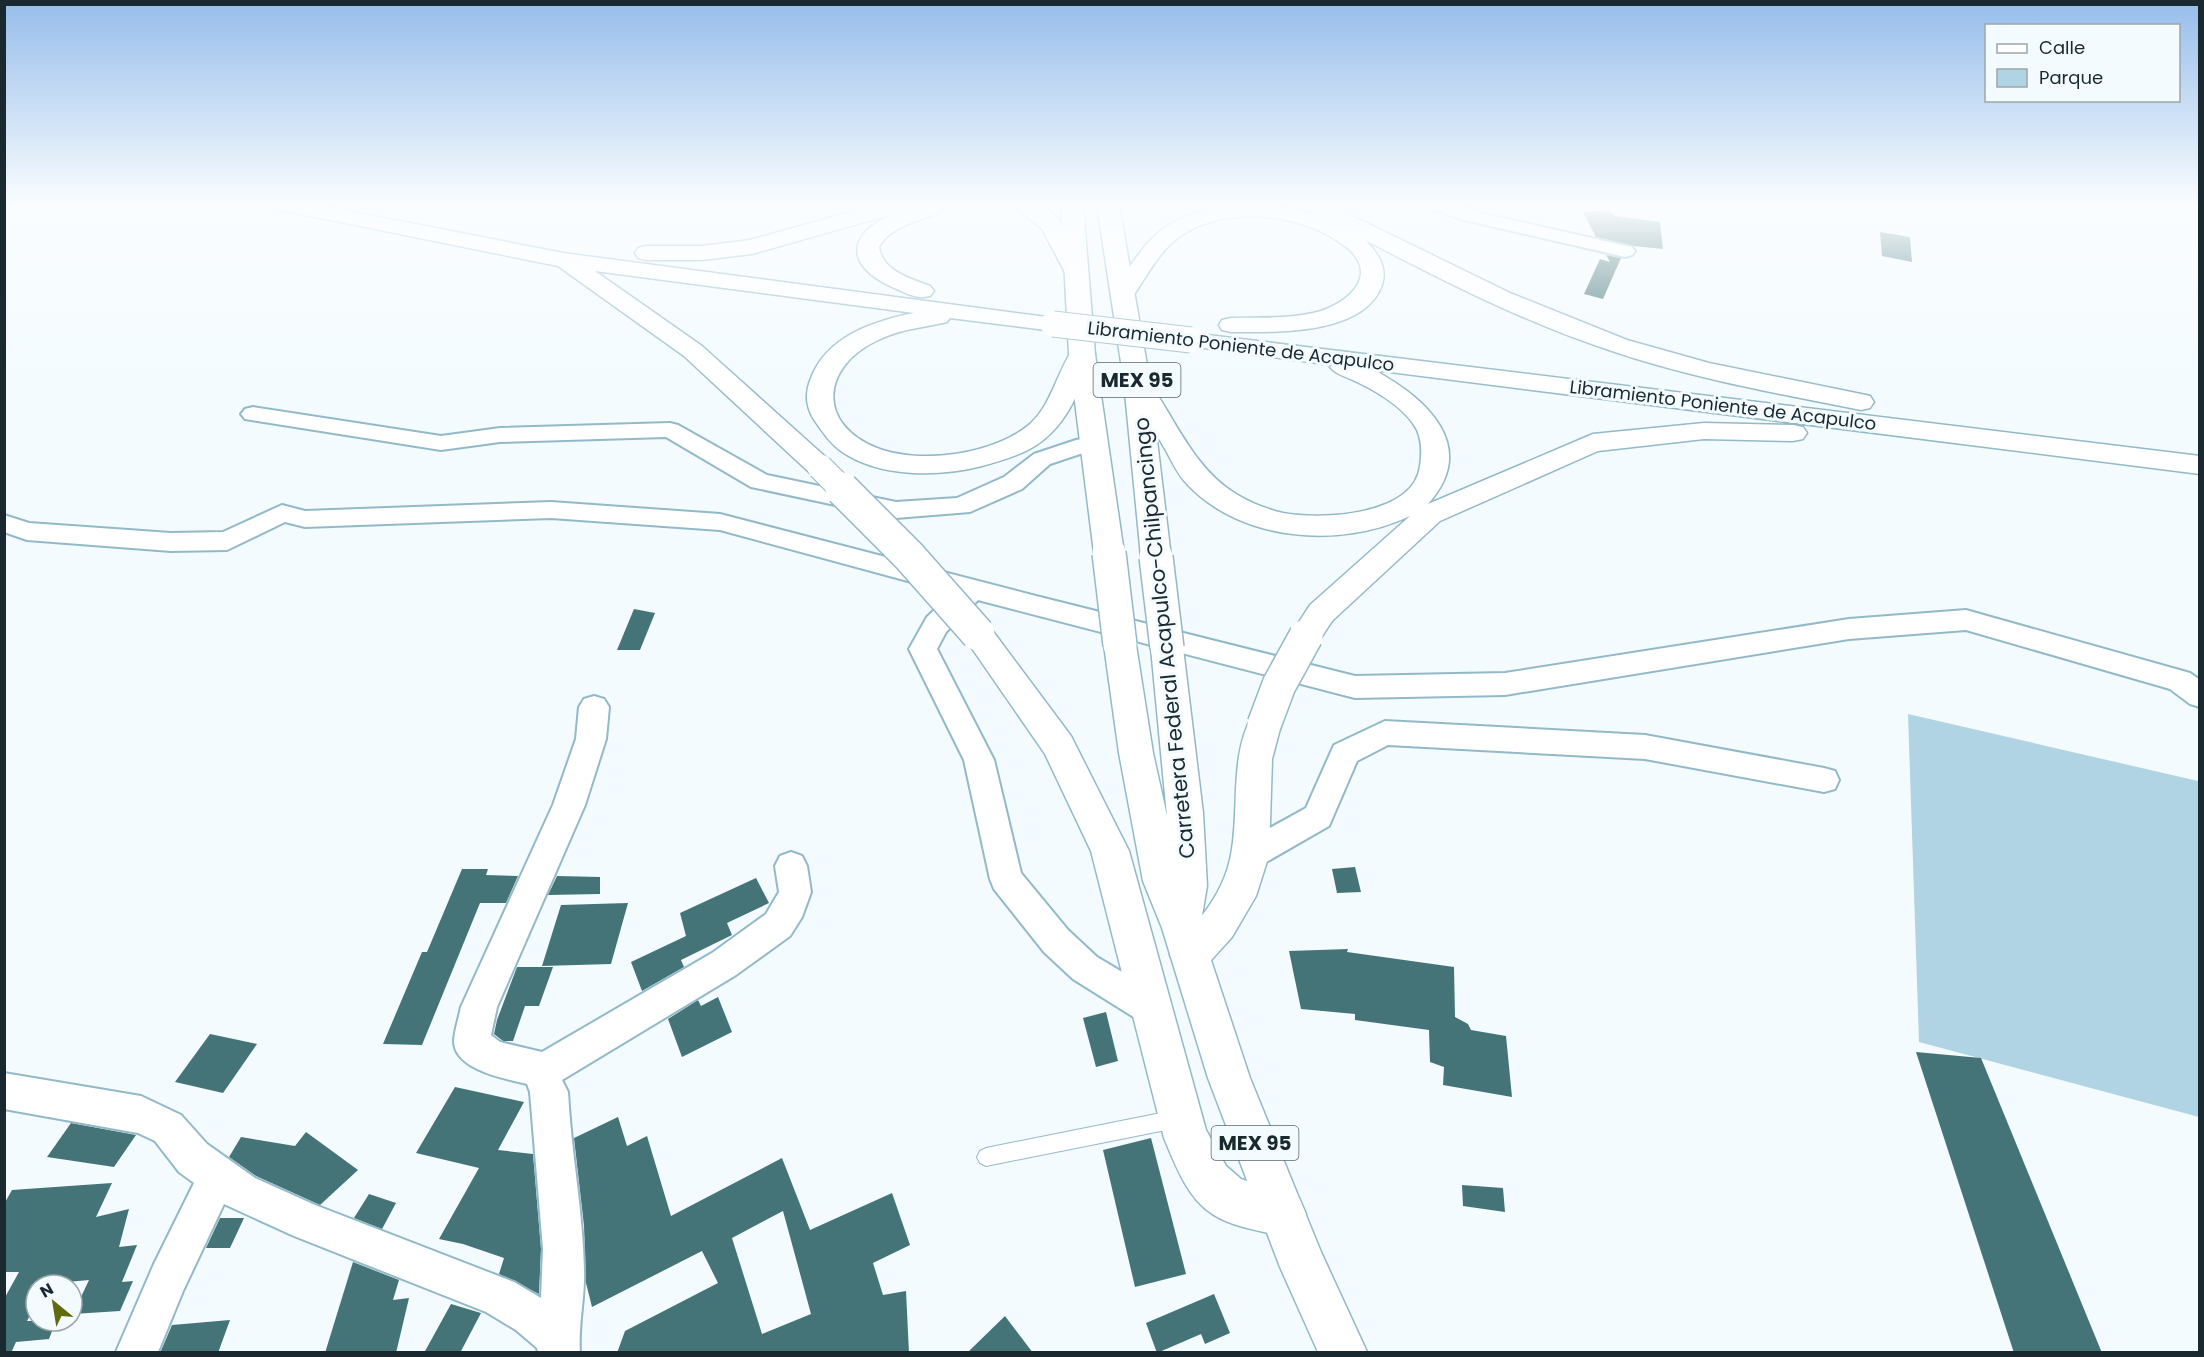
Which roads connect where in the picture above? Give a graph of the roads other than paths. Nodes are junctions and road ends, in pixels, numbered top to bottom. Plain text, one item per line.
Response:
1 (576, 268) edge
2 (629, 268) edge
3 (727, 268) edge
4 (878, 268) edge
5 (1075, 268) edge
6 (1119, 268) edge
7 (1141, 268) edge
8 (1372, 268) edge
9 (1442, 268) edge
10 (1076, 271) joint
11 (922, 291) junction
12 (1123, 294) junction
13 (983, 314) junction
14 (1057, 315) junction
15 (1231, 326) junction
16 (1194, 331) junction
17 (1289, 352) junction
18 (1082, 354) junction
19 (1137, 382) junction
20 (1901, 410) junction
21 (253, 414) dead end
22 (1985, 437) junction
23 (2083, 441) junction
24 (1094, 444) junction
25 (2199, 449) edge
26 (2199, 465) edge
27 (4, 523) edge
28 (973, 590) junction
29 (2199, 696) edge
30 (594, 707) dead end
31 (1824, 780) dead end
32 (1250, 855) junction
33 (791, 866) dead end
34 (1185, 942) junction
35 (1152, 1009) junction
36 (546, 1070) junction
37 (4, 1091) edge
38 (1181, 1118) junction
39 (986, 1157) dead end
40 (217, 1177) junction
41 (1283, 1214) junction
42 (558, 1344) edge
43 (137, 1353) edge
44 (1343, 1353) edge

1 - 35 main road, bridge
2 - 13 main road, Libramiento Poniente de Acapulco
3 - 11 main road, Libramiento Poniente de Acapulco
4 - 11 main road
5 - 10 main road
6 - 12 main road, Carretera Federal Acapulco-Chilpancingo / MEX 95
7 - 12 main road
8 - 15 main road
9 - 20 main road
10 - 18 main road, Carretera Federal Acapulco-Chilpancingo / MEX 95
11 - 14 main road, Libramiento Poniente de Acapulco
12 - 19 main road, Carretera Federal Acapulco-Chilpancingo / MEX 95
13 - 14 main road, Libramiento Poniente de Acapulco
13 - 18 main road
14 - 16 main road, Libramiento Poniente de Acapulco, bridge
15 - 16 main road, Libramiento Poniente de Acapulco
15 - 20 main road, Libramiento Poniente de Acapulco
16 - 17 main road, Libramiento Poniente de Acapulco
17 - 19 main road
17 - 22 main road, Libramiento Poniente de Acapulco
18 - 24 main road, Carretera Federal Acapulco-Chilpancingo / MEX 95
19 - 34 main road, Carretera Federal Acapulco-Chilpancingo / MEX 95, bridge
20 - 23 main road, Libramiento Poniente de Acapulco
21 - 24 street
22 - 23 main road, Libramiento Poniente de Acapulco
22 - 32 main road, bridge
23 - 25 main road, Libramiento Poniente de Acapulco
23 - 26 main road, Libramiento Poniente de Acapulco
24 - 34 main road, Carretera Federal Acapulco-Chilpancingo / MEX 95, bridge
27 - 28 street
28 - 29 street
28 - 35 street
30 - 36 street
31 - 32 street
32 - 34 main road
33 - 36 street
34 - 41 main road, Carretera Federal Acapulco-Chilpancingo / MEX 95
35 - 38 main road
36 - 42 street
37 - 40 street
38 - 39 lane
38 - 41 main road
40 - 42 street
40 - 43 street
41 - 44 main road, Carretera Federal Acapulco-Chilpancingo / MEX 95

